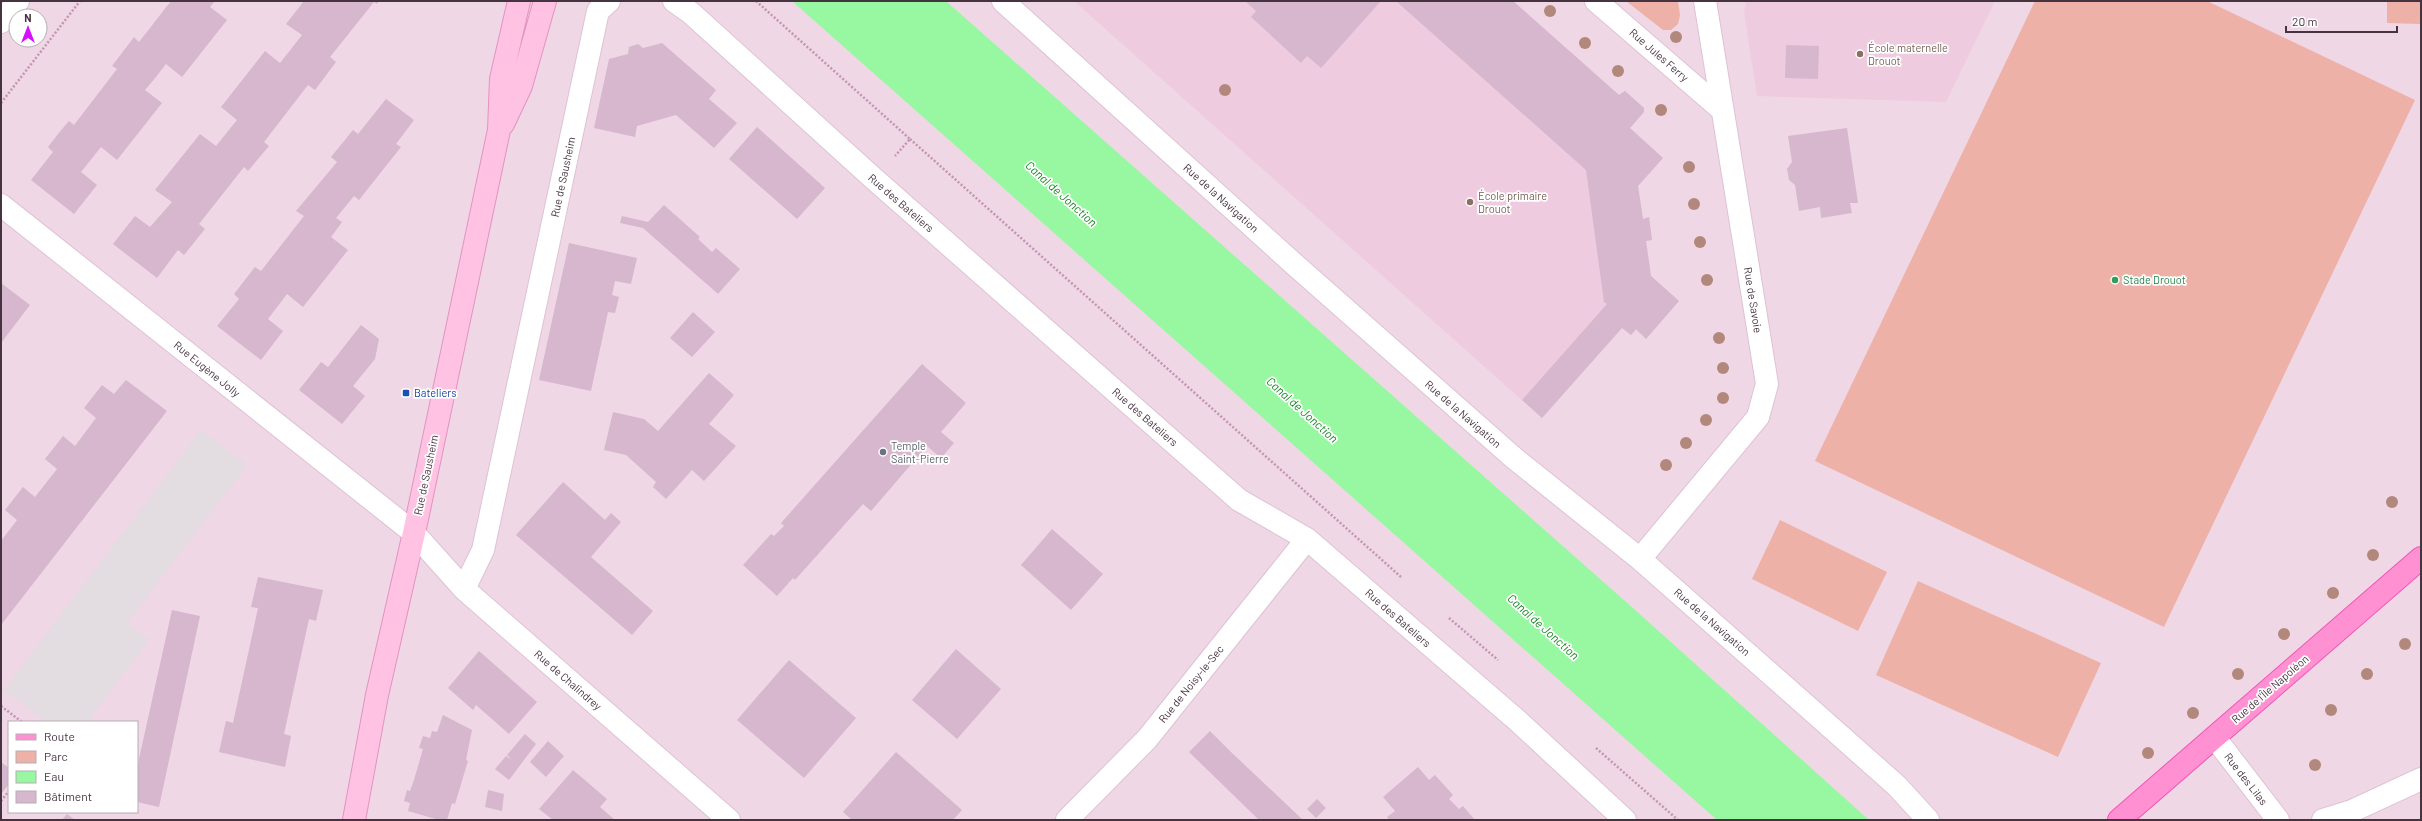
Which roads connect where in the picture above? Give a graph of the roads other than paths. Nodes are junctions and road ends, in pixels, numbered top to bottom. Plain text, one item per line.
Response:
1 (18, 1) edge
2 (519, 1) edge
3 (545, 1) edge
4 (609, 1) edge
5 (674, 1) edge
6 (1003, 1) edge
7 (1596, 1) edge
8 (1705, 1) edge
9 (1, 22) edge
10 (1722, 109) junction
11 (499, 130) junction
12 (1, 205) edge
13 (414, 533) junction
14 (1307, 539) junction
15 (2421, 558) edge
16 (1640, 559) junction
17 (464, 589) junction
18 (2215, 738) junction
19 (2421, 779) edge
20 (354, 820) edge
21 (729, 820) edge
22 (1067, 820) edge
23 (1626, 820) edge
24 (1928, 820) edge
25 (2119, 820) edge
26 (2278, 820) edge
27 (2323, 820) edge

1 - 9 street
2 - 11 main road, Rue de Sausheim
3 - 11 main road, Rue de Sausheim
4 - 17 street, Rue de Sausheim
5 - 14 street, Rue des Bateliers
6 - 16 street, Rue de la Navigation
7 - 10 street, Rue Jules Ferry
8 - 10 street, Rue de Savoie
10 - 16 street, Rue de Savoie
11 - 13 main road, Rue de Sausheim
12 - 13 street, Rue Eugène Jolly
13 - 17 street, Rue de Chalindrey
13 - 20 main road, Rue de Sausheim
14 - 22 street, Rue de Noisy-le-Sec
14 - 23 street, Rue des Bateliers
15 - 18 main road, Rue de l'Île Napoléon
16 - 24 street, Rue de la Navigation
17 - 21 street, Rue de Chalindrey
18 - 25 main road, Rue de l'Île Napoléon
18 - 26 street, Rue des Lilas
19 - 27 street

